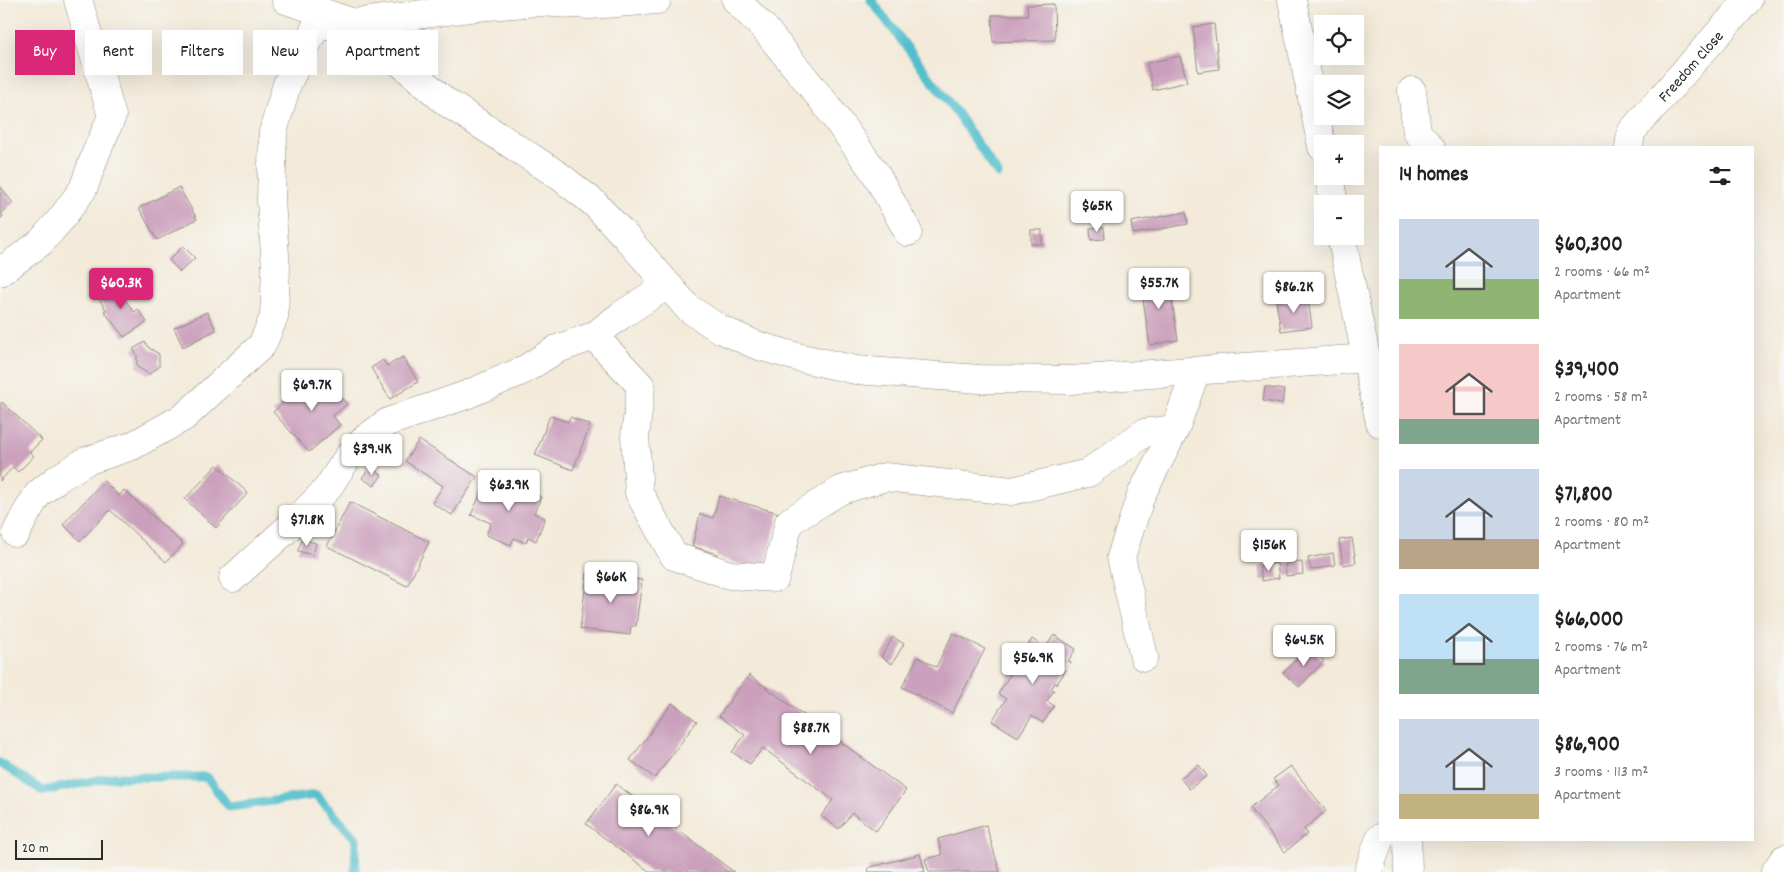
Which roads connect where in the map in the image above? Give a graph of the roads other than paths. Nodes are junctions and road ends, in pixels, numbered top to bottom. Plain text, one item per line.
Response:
1 (78, 0) edge
2 (286, 0) edge
3 (657, 0) edge
4 (736, 0) edge
5 (1292, 0) edge
6 (1748, 0) edge
7 (364, 14) edge
8 (1412, 91) dead end
9 (1320, 135) edge
10 (1630, 140) edge
11 (1429, 146) edge
12 (908, 232) dead end
13 (1344, 245) edge
14 (0, 272) edge
15 (667, 285) junction
16 (594, 336) junction
17 (1370, 340) edge
18 (1196, 371) junction
19 (1379, 415) edge
20 (1176, 428) junction
21 (16, 533) dead end
22 (233, 578) dead end
23 (1144, 657) dead end
24 (1379, 841) edge
25 (1407, 841) edge
26 (1784, 860) edge
27 (1368, 872) edge
28 (1408, 872) edge
29 (1775, 872) edge

1 - 14 street
2 - 7 street
3 - 7 street
4 - 12 street
5 - 9 street
6 - 10 street, Freedom Close
7 - 15 street
7 - 21 street
8 - 11 street
13 - 17 street
15 - 16 street
15 - 18 street
16 - 20 street
16 - 22 street
17 - 18 street
17 - 19 street
18 - 20 street
20 - 23 street
24 - 27 street
25 - 28 street
26 - 29 street

